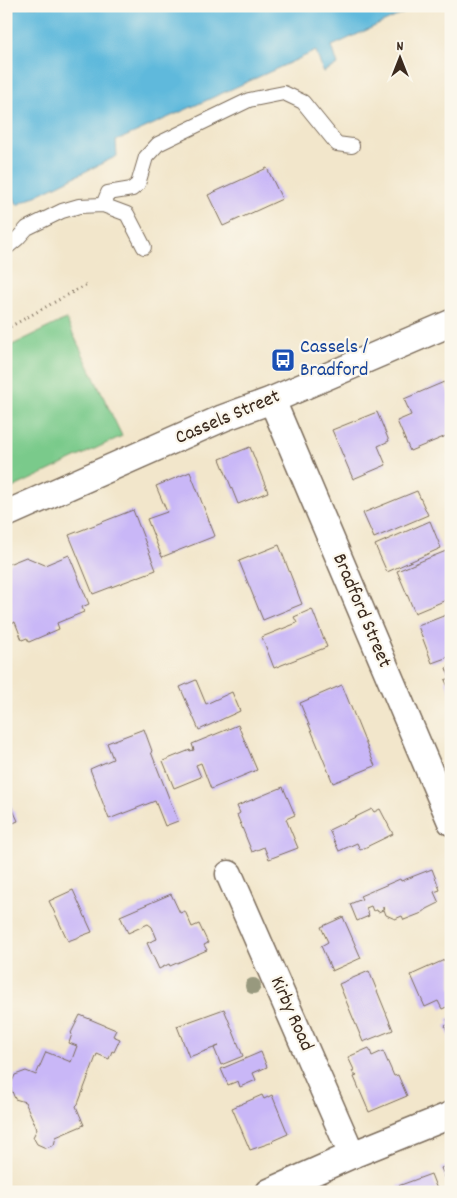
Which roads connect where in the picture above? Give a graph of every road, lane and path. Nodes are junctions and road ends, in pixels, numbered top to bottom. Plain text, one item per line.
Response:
1 (352, 146) dead end
2 (104, 205) junction
3 (144, 247) dead end
4 (6, 248) edge
5 (89, 283) dead end
6 (451, 323) edge
7 (6, 328) edge
8 (272, 400) junction
9 (6, 514) edge
10 (451, 822) edge
11 (229, 874) dead end
12 (451, 1115) edge
13 (352, 1155) junction
14 (269, 1192) edge

1 - 2 lane
2 - 3 lane
2 - 4 lane
5 - 7 path
6 - 8 street, Cassels Street
8 - 9 street, Cassels Street
8 - 10 street, Bradford Street
11 - 13 street, Kirby Road
12 - 13 street
13 - 14 street

